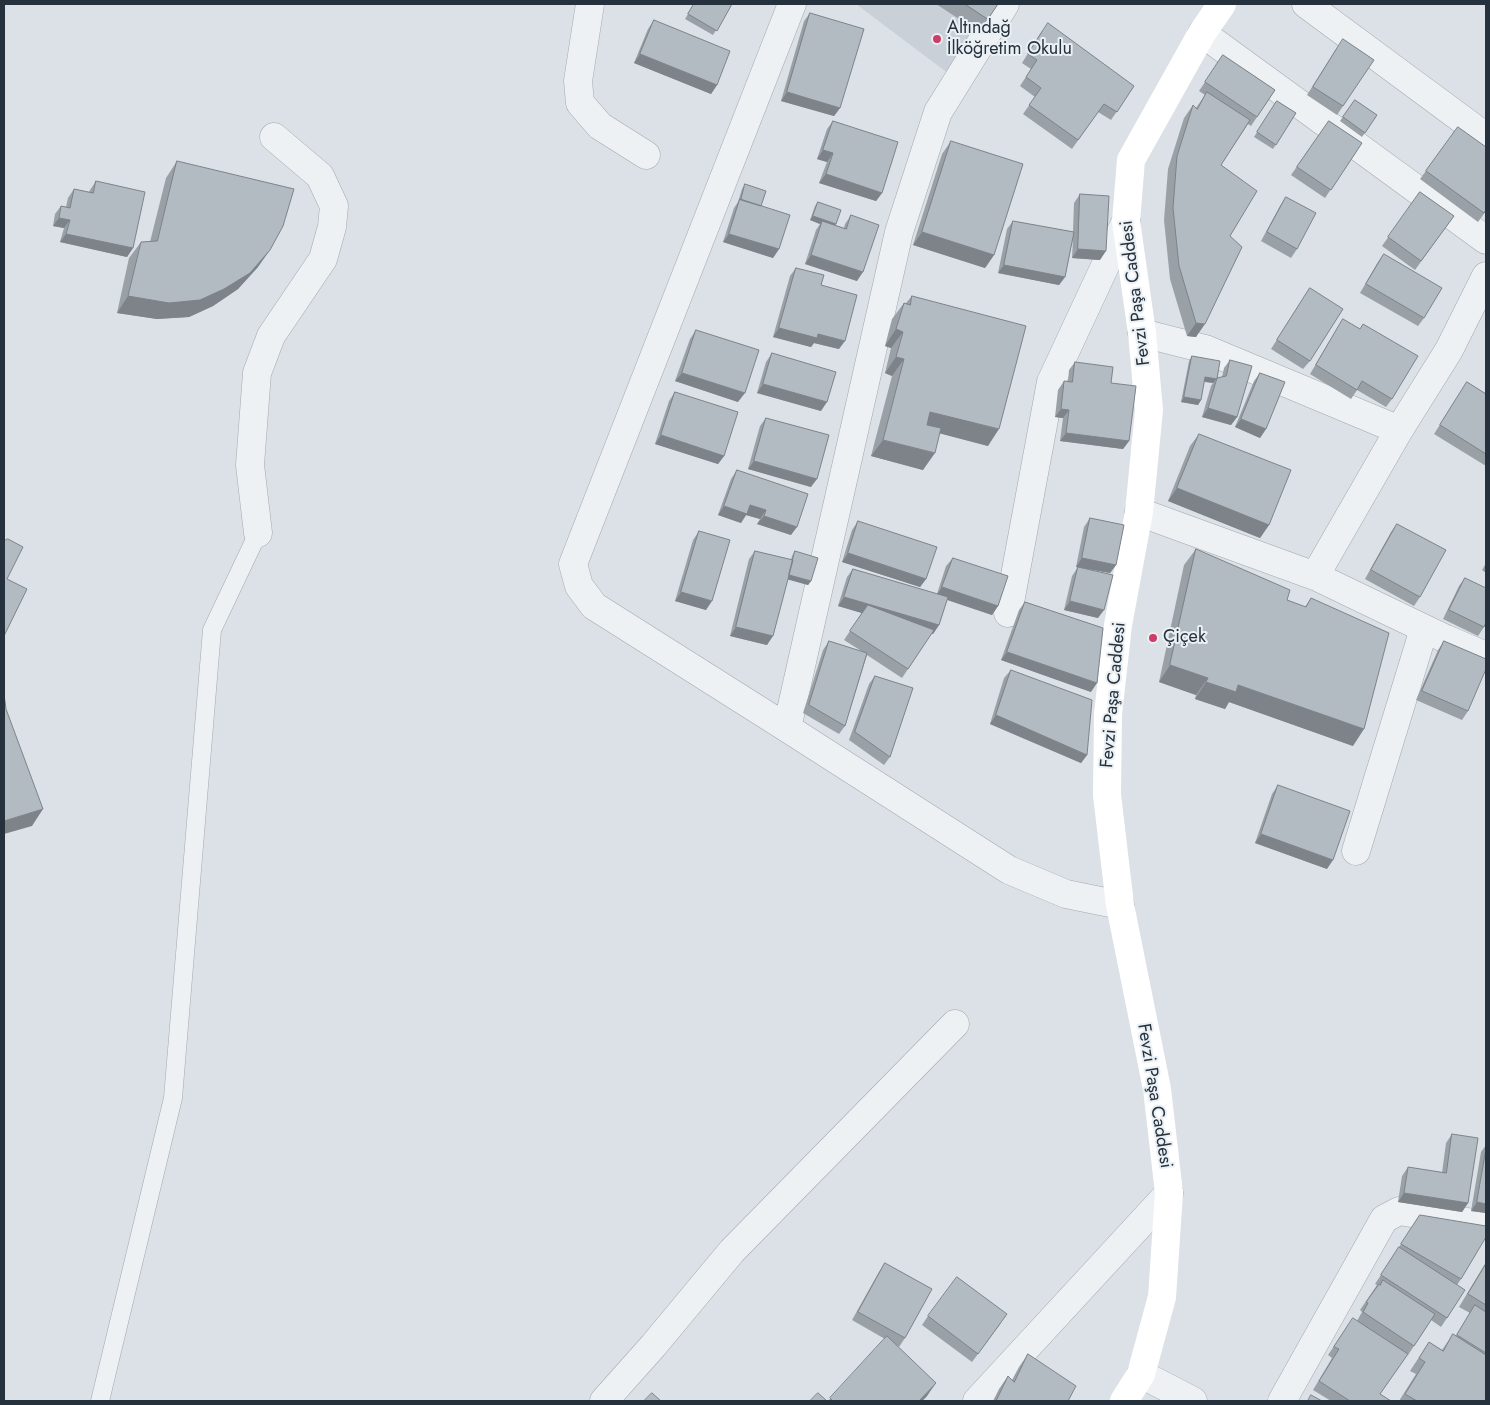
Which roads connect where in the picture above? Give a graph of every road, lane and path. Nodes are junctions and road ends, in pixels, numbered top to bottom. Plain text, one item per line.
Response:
1 (590, 4) edge
2 (792, 4) edge
3 (1005, 4) edge
4 (1222, 4) edge
5 (1306, 4) edge
6 (1202, 33) junction
7 (274, 137) dead end
8 (1486, 137) edge
9 (646, 155) dead end
10 (1126, 220) junction
11 (1486, 240) edge
12 (1486, 276) edge
13 (1142, 333) junction
14 (1399, 430) junction
15 (1139, 512) junction
16 (258, 533) joint
17 (1315, 576) junction
18 (1008, 614) dead end
19 (1424, 629) junction
20 (1486, 656) edge
21 (787, 728) junction
22 (1356, 851) dead end
23 (1120, 905) junction
24 (955, 1024) dead end
25 (1169, 1193) junction
26 (1486, 1225) edge
27 (1141, 1374) junction
28 (100, 1401) edge
29 (604, 1401) edge
30 (977, 1401) edge
31 (1124, 1401) edge
32 (1193, 1401) edge
33 (1282, 1401) edge

1 - 9 street
2 - 21 street
3 - 21 street
4 - 6 street, Fevzi Paşa Caddesi
5 - 8 street
6 - 10 street, Fevzi Paşa Caddesi
6 - 11 street
7 - 16 street
10 - 13 street, Fevzi Paşa Caddesi
10 - 18 street
12 - 14 street
13 - 14 street
13 - 15 street, Fevzi Paşa Caddesi
14 - 17 street
15 - 17 street
15 - 23 street, Fevzi Paşa Caddesi
16 - 28 lane
17 - 19 street
19 - 20 street
19 - 22 street
21 - 23 street
23 - 25 street, Fevzi Paşa Caddesi
24 - 29 street
25 - 27 street, Fevzi Paşa Caddesi
25 - 30 street
26 - 33 street
27 - 31 street, Fevzi Paşa Caddesi
27 - 32 street

